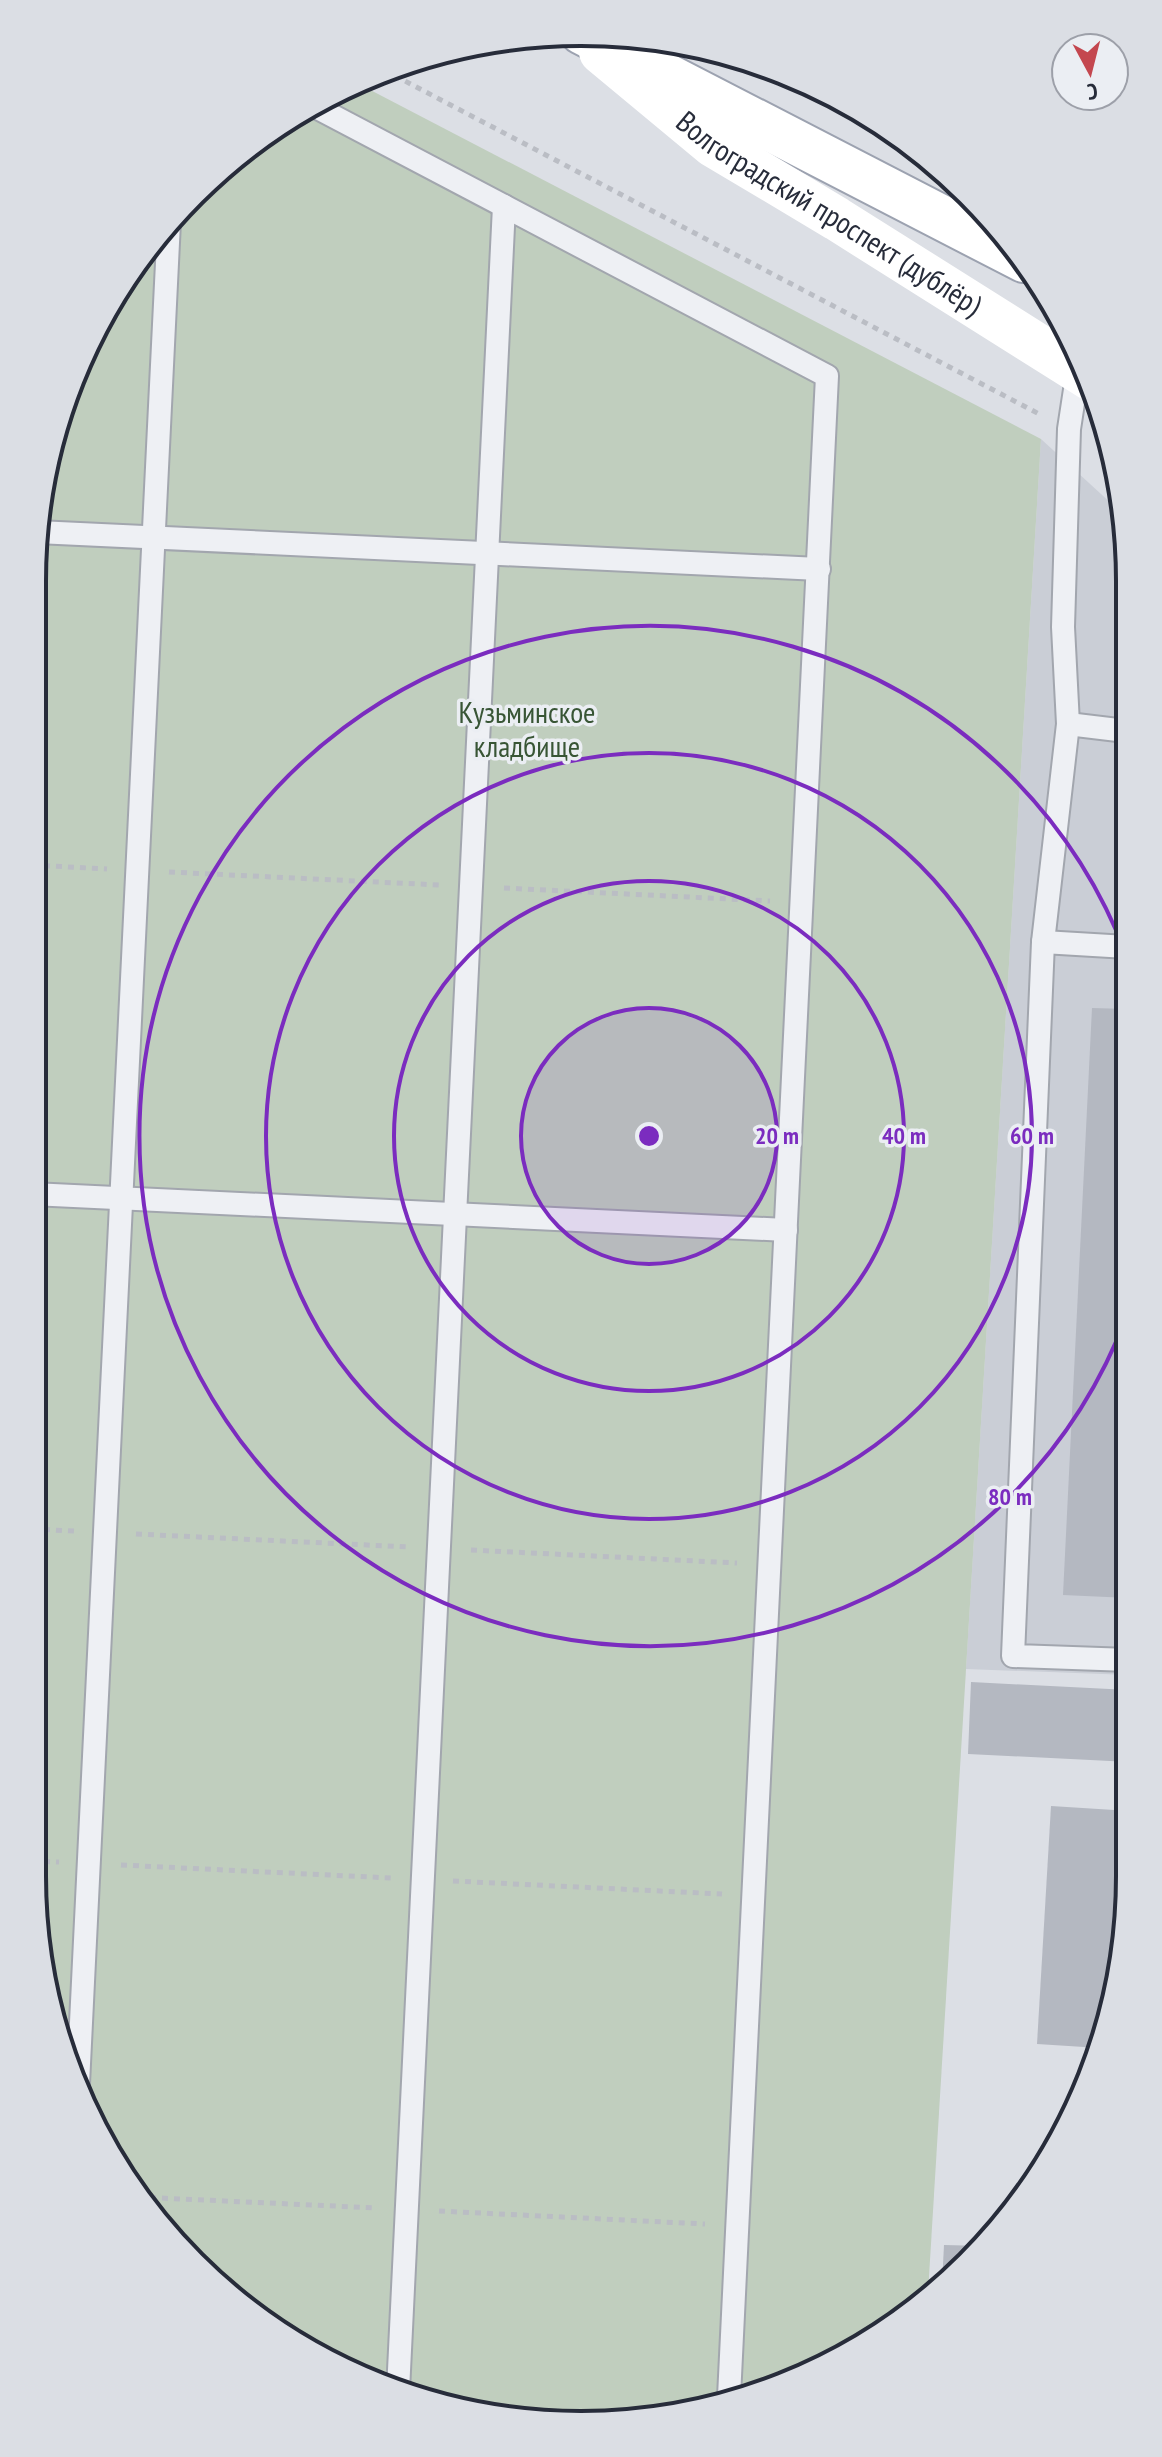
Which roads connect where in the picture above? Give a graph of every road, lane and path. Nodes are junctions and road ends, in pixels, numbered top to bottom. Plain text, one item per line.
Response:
1 (597, 46) edge
2 (609, 47) edge
3 (399, 78) edge
4 (325, 112) edge
5 (504, 206) junction
6 (168, 241) edge
7 (998, 247) edge
8 (1071, 367) edge
9 (1080, 389) edge
10 (1069, 429) junction
11 (49, 532) edge
12 (153, 537) junction
13 (488, 553) junction
14 (819, 569) junction
15 (1068, 724) junction
16 (1116, 730) edge
17 (46, 866) edge
18 (137, 870) junction
19 (471, 886) junction
20 (802, 902) junction
21 (1043, 942) junction
22 (1116, 946) edge
23 (46, 1195) edge
24 (121, 1198) junction
25 (455, 1214) junction
26 (786, 1230) junction
27 (46, 1530) edge
28 (105, 1533) junction
29 (439, 1549) junction
30 (770, 1565) junction
31 (1116, 1660) edge
32 (79, 2061) edge
33 (399, 2379) edge
34 (729, 2390) edge

1 - 8 main road, Волгоградский проспект (дублёр)
2 - 7 main road
3 - 10 path
4 - 5 lane
5 - 13 lane
5 - 14 lane
6 - 12 lane
9 - 10 lane
10 - 15 lane
11 - 12 lane
12 - 13 lane
12 - 18 lane
13 - 14 lane
13 - 19 lane
14 - 20 lane
15 - 16 lane
15 - 21 lane
17 - 18 path
18 - 19 path
18 - 24 lane
19 - 20 path
19 - 25 lane
20 - 26 lane
21 - 22 lane
21 - 31 lane
23 - 24 lane
24 - 25 lane
24 - 28 lane
25 - 26 lane
25 - 29 lane
26 - 30 lane
27 - 28 path
28 - 29 path
28 - 32 lane
29 - 30 path
29 - 33 lane
30 - 34 lane

